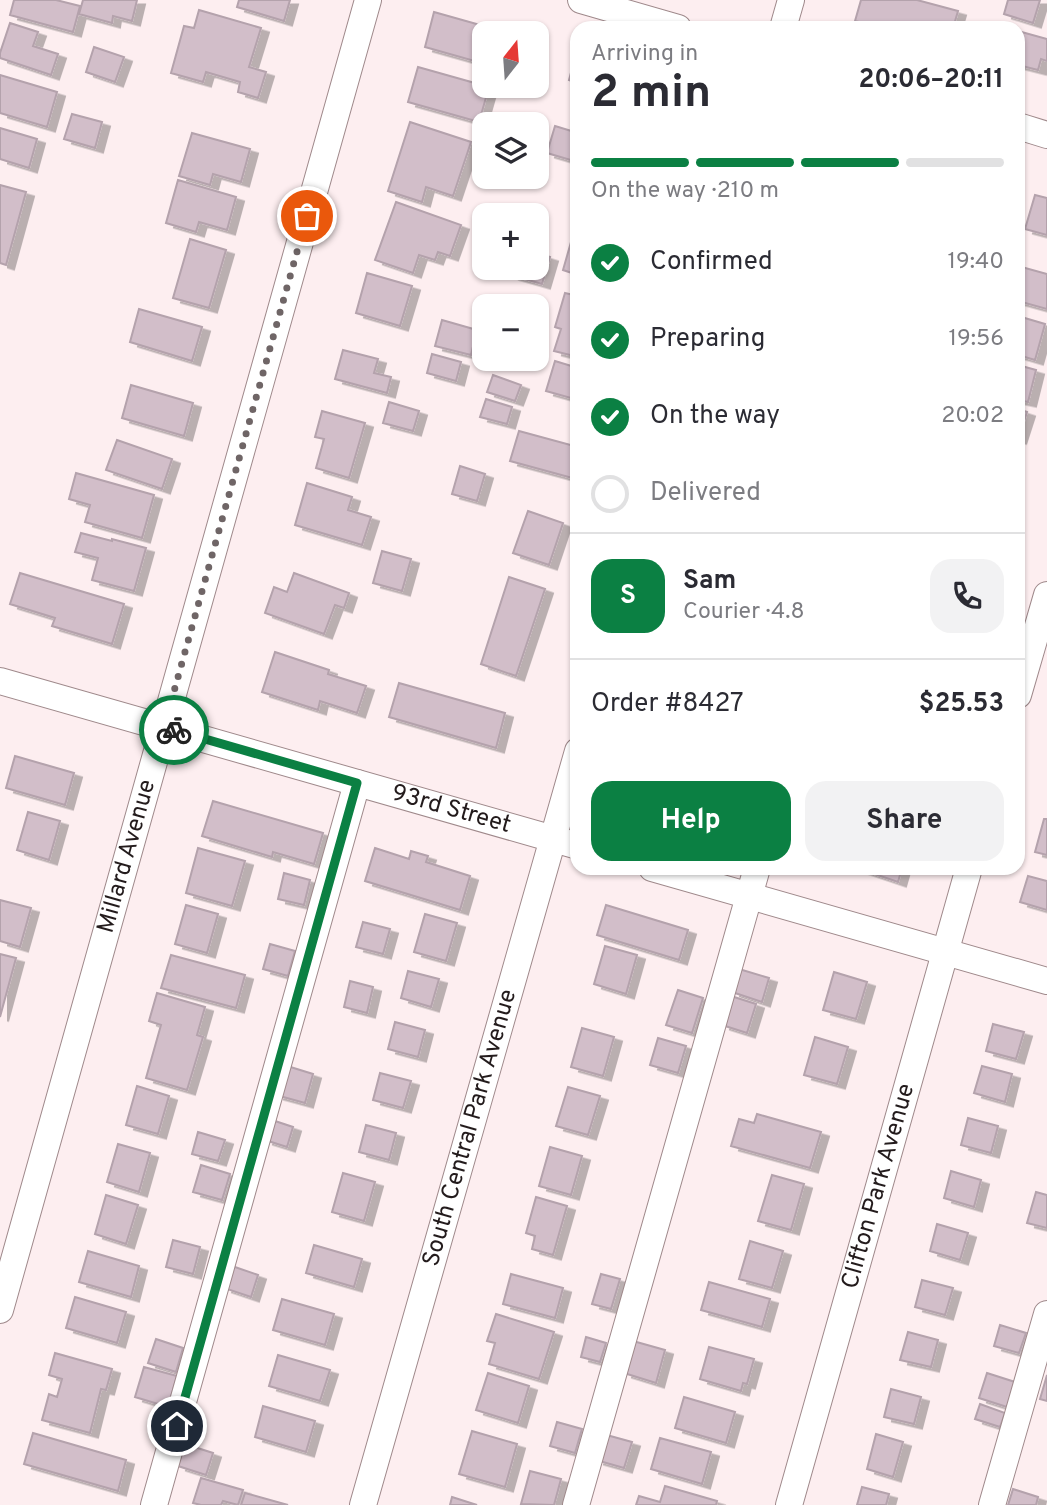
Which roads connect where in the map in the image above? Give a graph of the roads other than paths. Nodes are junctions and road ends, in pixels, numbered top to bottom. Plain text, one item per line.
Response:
1 (368, 0) edge
2 (581, 0) edge
3 (792, 0) edge
4 (654, 21) edge
5 (785, 21) edge
6 (1025, 128) edge
7 (1047, 135) edge
8 (1047, 595) edge
9 (1025, 671) edge
10 (0, 681) edge
11 (164, 727) junction
12 (357, 783) junction
13 (570, 808) edge
14 (565, 843) edge
15 (676, 875) edge
16 (755, 875) edge
17 (968, 875) edge
18 (749, 896) junction
19 (946, 952) junction
20 (1047, 982) edge
21 (0, 1310) edge
22 (1047, 1314) edge
23 (155, 1505) edge
24 (363, 1505) edge
25 (576, 1505) edge
26 (789, 1505) edge
27 (992, 1505) edge

1 - 11 street, Millard Avenue
2 - 4 street
3 - 5 street
6 - 7 street
8 - 9 street
10 - 11 street, 93rd Street
11 - 12 street, 93rd Street
11 - 21 street, Millard Avenue
12 - 14 street, 93rd Street
12 - 23 street
13 - 14 street, South Central Park Avenue
14 - 24 street, South Central Park Avenue
15 - 18 street
16 - 18 street
17 - 19 street, Clifton Park Avenue
18 - 19 street
18 - 25 street
19 - 20 street
19 - 26 street, Clifton Park Avenue
22 - 27 street

